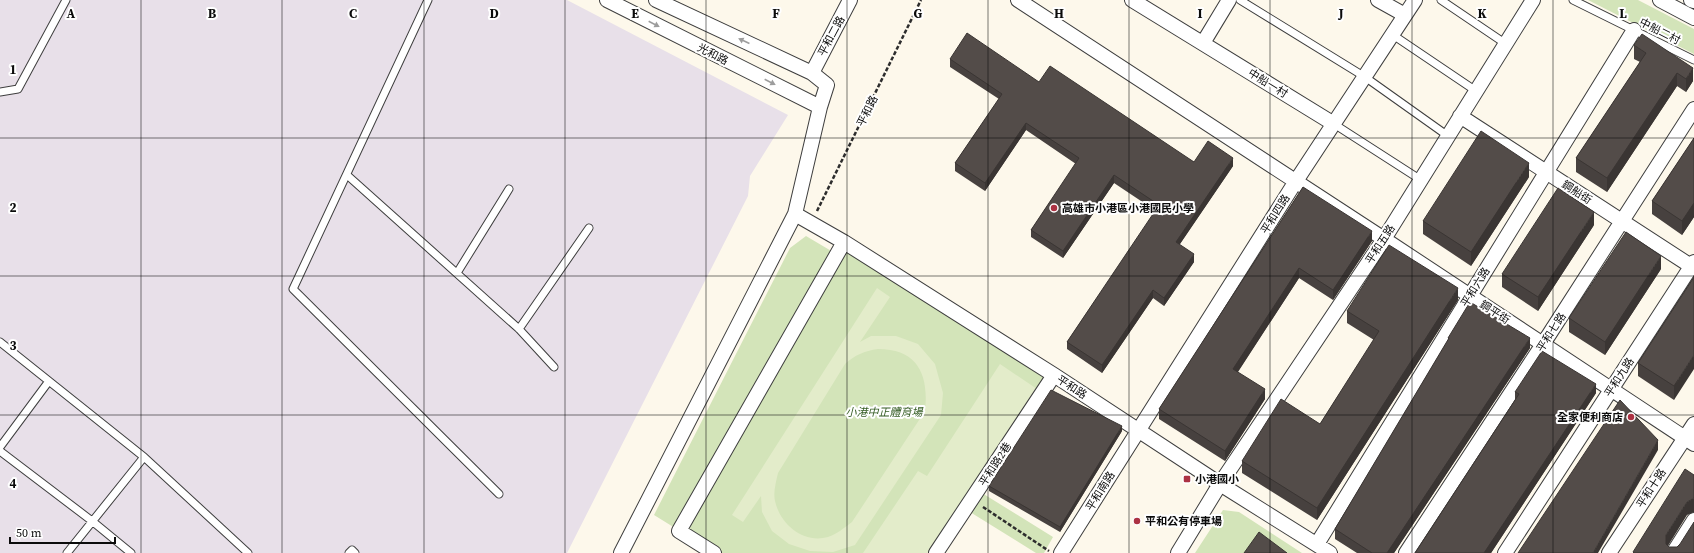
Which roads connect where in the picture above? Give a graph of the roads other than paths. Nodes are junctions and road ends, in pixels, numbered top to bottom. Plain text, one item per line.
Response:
1 (66, 0) edge
2 (428, 0) edge
3 (607, 0) edge
4 (656, 0) edge
5 (850, 0) edge
6 (1018, 0) edge
7 (1132, 0) edge
8 (1229, 0) edge
9 (1240, 0) edge
10 (1378, 0) edge
11 (1415, 0) edge
12 (1441, 0) edge
13 (1533, 0) edge
14 (1573, 0) edge
15 (1660, 0) edge
16 (1691, 0) edge
17 (1694, 1) edge
18 (1405, 15) junction
19 (1694, 18) edge
20 (1634, 30) junction
21 (1392, 35) junction
22 (1202, 43) junction
23 (1506, 44) junction
24 (1694, 60) edge
25 (812, 73) junction
26 (1365, 77) junction
27 (1476, 91) junction
28 (0, 92) edge
29 (820, 108) junction
30 (1694, 109) edge
31 (1460, 116) junction
32 (1334, 124) junction
33 (1448, 136) junction
34 (1546, 172) junction
35 (347, 174) junction
36 (1421, 180) junction
37 (1296, 181) junction
38 (509, 189) dead end
39 (796, 214) junction
40 (1622, 221) junction
41 (589, 228) dead end
42 (1384, 239) junction
43 (844, 242) junction
44 (1693, 265) edge
45 (457, 273) junction
46 (1470, 295) junction
47 (519, 330) junction
48 (0, 342) edge
49 (1543, 344) junction
50 (554, 367) dead end
51 (1054, 375) junction
52 (49, 381) junction
53 (1611, 389) junction
54 (1694, 424) edge
55 (1138, 430) junction
56 (1689, 441) edge
57 (0, 446) edge
58 (0, 451) edge
59 (144, 457) junction
60 (1220, 484) junction
61 (499, 494) dead end
62 (1694, 520) edge
63 (92, 521) junction
64 (1317, 544) junction
65 (67, 553) edge
66 (130, 553) edge
67 (248, 553) edge
68 (349, 553) edge
69 (355, 553) edge
70 (621, 553) edge
71 (714, 553) edge
72 (936, 553) edge
73 (1061, 553) edge
74 (1178, 553) edge
75 (1330, 553) edge
76 (1406, 553) edge
77 (1505, 553) edge
78 (1609, 553) edge
79 (1673, 553) edge

1 - 28 lane
2 - 35 lane
3 -> 29 street, 光和路
25 -> 4 street
5 - 25 street, 平和二路
6 - 37 street, 鋼平街
7 - 22 street, 中船一村
8 - 22 street
9 - 26 lane
10 - 18 street
11 - 18 street, 平和四路
12 - 23 lane
13 - 23 street, 平和五路
14 - 20 lane, 中船二村
15 - 19 street
16 - 17 street
18 - 21 street, 平和四路
20 - 24 lane, 中船二村
20 - 34 street, 平和六路
21 - 26 street, 平和四路
21 - 27 lane
22 - 32 street, 中船一村
23 - 27 street, 平和五路
25 - 29 street
26 - 32 street, 平和四路
26 - 33 lane
27 - 31 street, 平和五路
29 - 39 street
30 - 40 street, 平和七路
31 - 33 street, 平和五路
31 - 34 street, 鋼船街
32 - 36 lane
32 - 37 street, 平和四路
33 - 36 street, 平和五路
34 - 40 street, 鋼船街
34 - 46 street, 平和六路
35 - 45 lane
35 - 61 lane
36 - 42 street, 平和五路
37 - 42 street, 鋼平街
37 - 55 street, 平和四路
38 - 45 lane
39 - 43 street, 平和路
39 - 70 street
40 - 44 street, 鋼船街
40 - 49 street, 平和七路
41 - 47 lane
42 - 46 street, 鋼平街
42 - 60 street, 平和五路
43 - 51 street, 平和路
43 - 71 street
44 - 53 street, 平和九路
45 - 47 lane
46 - 49 street, 鋼平街
46 - 64 street, 平和六路
47 - 50 lane
48 - 52 lane
49 - 53 street, 鋼平街
49 - 76 street, 平和七路
51 - 55 street, 平和路
51 - 72 street, 平和路2巷
52 - 57 lane
52 - 59 lane
53 - 56 street, 鋼平街
53 - 77 street, 平和九路
54 - 56 street, 平和十路
55 - 60 street, 平和路
55 - 73 street, 平和南路
56 - 78 street, 平和十路
58 - 63 lane
59 - 63 lane
59 - 67 lane
60 - 64 street, 平和路
60 - 74 street, 平和五路
62 - 79 street
63 - 65 lane
63 - 66 lane
64 - 75 street, 平和路
68 - 69 lane

